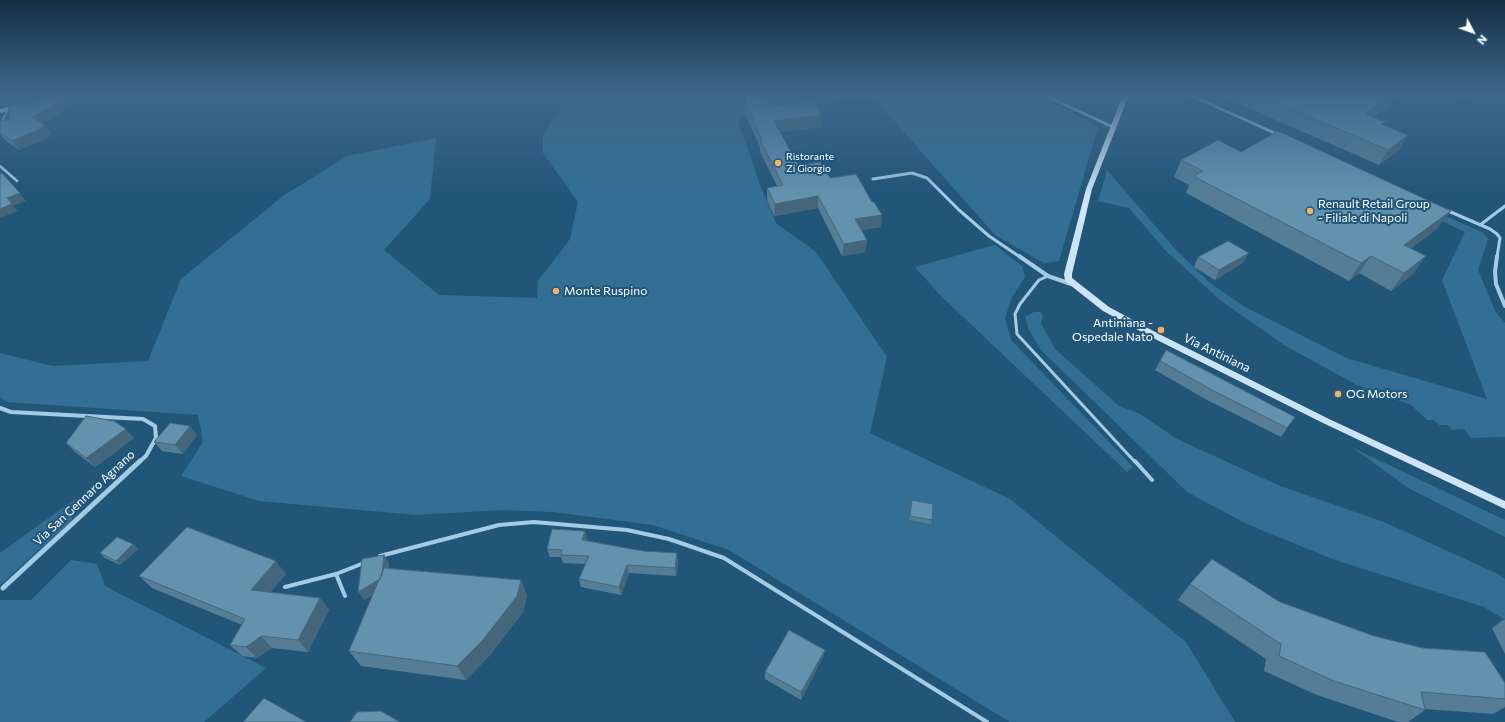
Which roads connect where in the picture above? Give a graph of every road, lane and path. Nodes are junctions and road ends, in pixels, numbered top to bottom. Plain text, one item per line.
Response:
1 (1112, 129) edge
2 (1265, 129) edge
3 (1283, 137) edge
4 (0, 166) edge
5 (873, 179) dead end
6 (17, 181) dead end
7 (1505, 206) edge
8 (1444, 209) edge
9 (1480, 225) junction
10 (1048, 276) junction
11 (1073, 284) junction
12 (1505, 306) edge
13 (0, 408) edge
14 (1152, 480) dead end
15 (1505, 505) edge
16 (377, 558) edge
17 (370, 560) edge
18 (336, 574) junction
19 (285, 587) dead end
20 (3, 588) dead end
21 (345, 596) dead end
22 (987, 722) edge

1 - 11 street
2 - 3 street
4 - 6 lane
5 - 10 street
7 - 9 street
8 - 9 street
9 - 12 street
10 - 11 street
10 - 14 lane
11 - 15 street, Via Antiniana
13 - 20 street, Via San Gennaro Agnano
16 - 22 lane
17 - 18 lane
18 - 19 lane
18 - 21 lane

